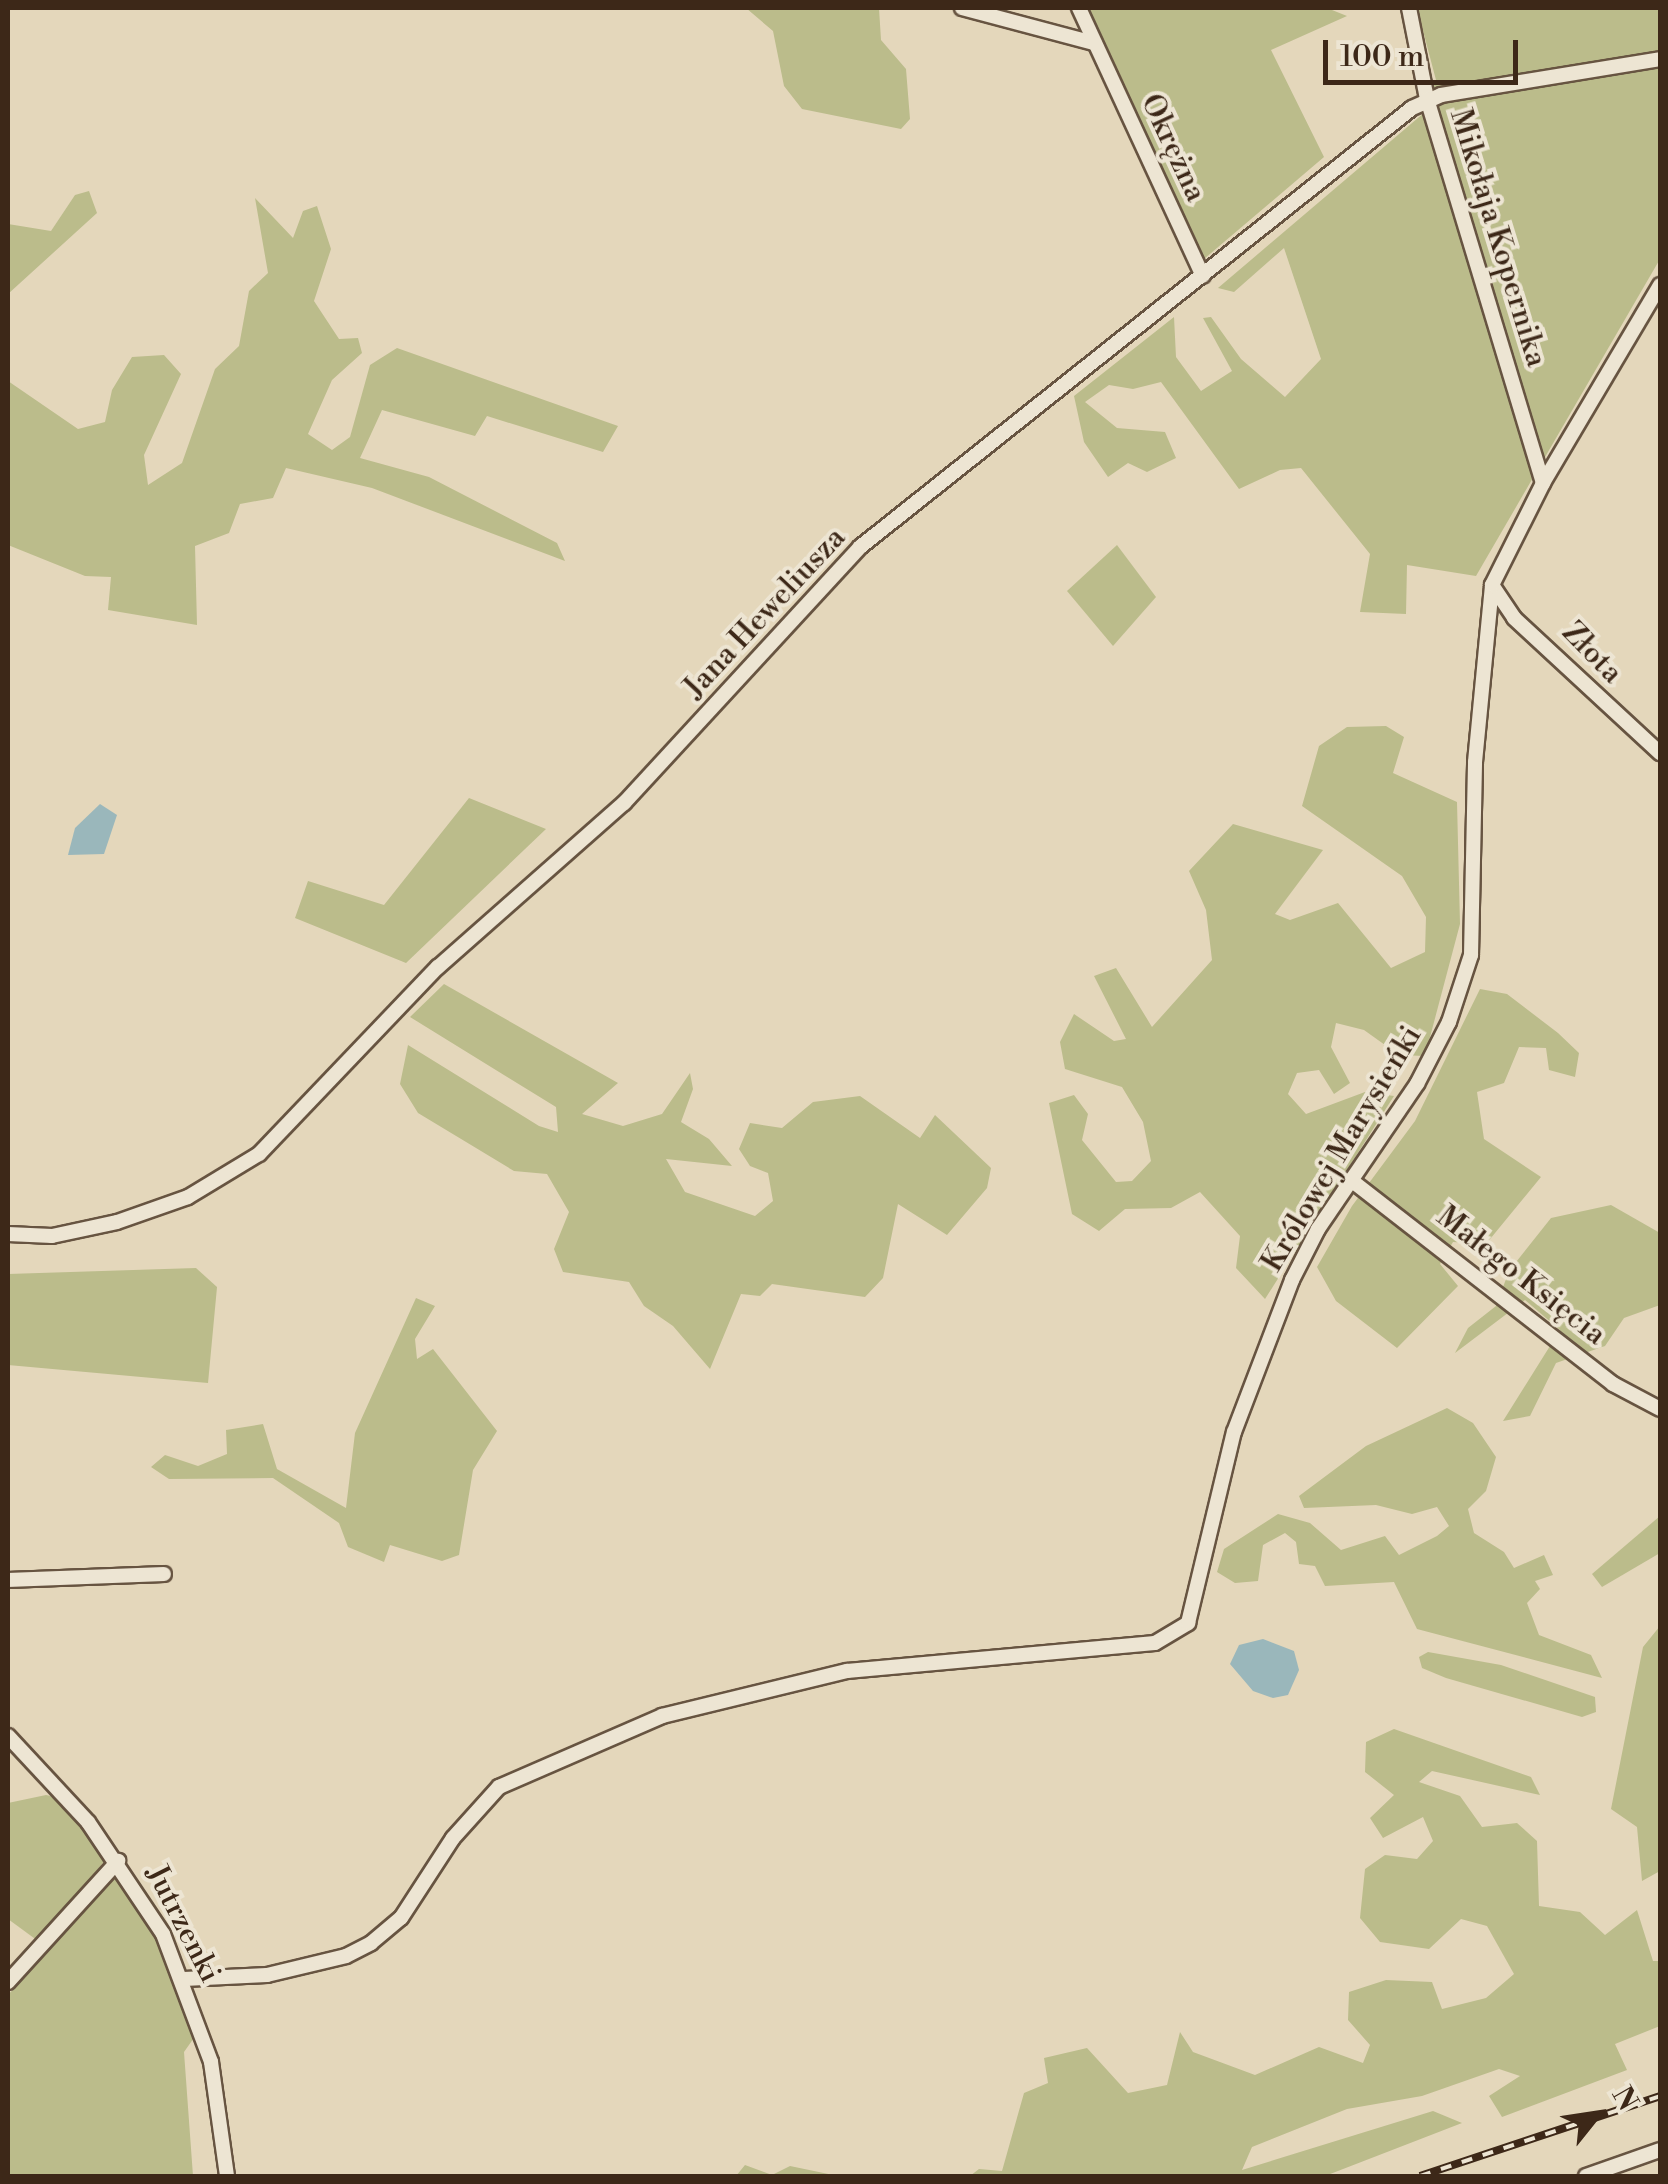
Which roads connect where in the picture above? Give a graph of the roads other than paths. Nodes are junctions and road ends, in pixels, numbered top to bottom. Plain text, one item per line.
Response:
1 (962, 8) edge
2 (1079, 8) edge
3 (1409, 8) edge
4 (1094, 43) junction
5 (1660, 58) edge
6 (1428, 99) junction
7 (1203, 276) junction
8 (1660, 286) edge
9 (1543, 483) junction
10 (1492, 585) junction
11 (1660, 753) edge
12 (1351, 1180) junction
13 (8, 1234) edge
14 (1660, 1409) edge
15 (164, 1574) dead end
16 (8, 1580) edge
17 (8, 1736) edge
18 (118, 1861) junction
19 (184, 1979) junction
20 (8, 1982) edge
21 (1660, 2150) edge
22 (227, 2176) edge
23 (1586, 2176) edge

1 - 4 street
2 - 4 street, Okrężna
3 - 6 street, Mikołaja Kopernika
4 - 7 street, Okrężna
5 - 6 street, Jana Heweliusza
6 - 7 street, Jana Heweliusza
6 - 9 street, Mikołaja Kopernika
7 - 13 street, Jana Heweliusza
8 - 9 street, Królowej Marysieńki
9 - 10 street, Królowej Marysieńki
10 - 11 street, Złota
10 - 12 street, Królowej Marysieńki
12 - 14 street, Małego Księcia
12 - 19 street, Królowej Marysieńki
15 - 16 street
17 - 18 street, Jutrzenki
18 - 19 street, Jutrzenki
18 - 20 street
19 - 22 street, Jutrzenki
21 - 23 street

